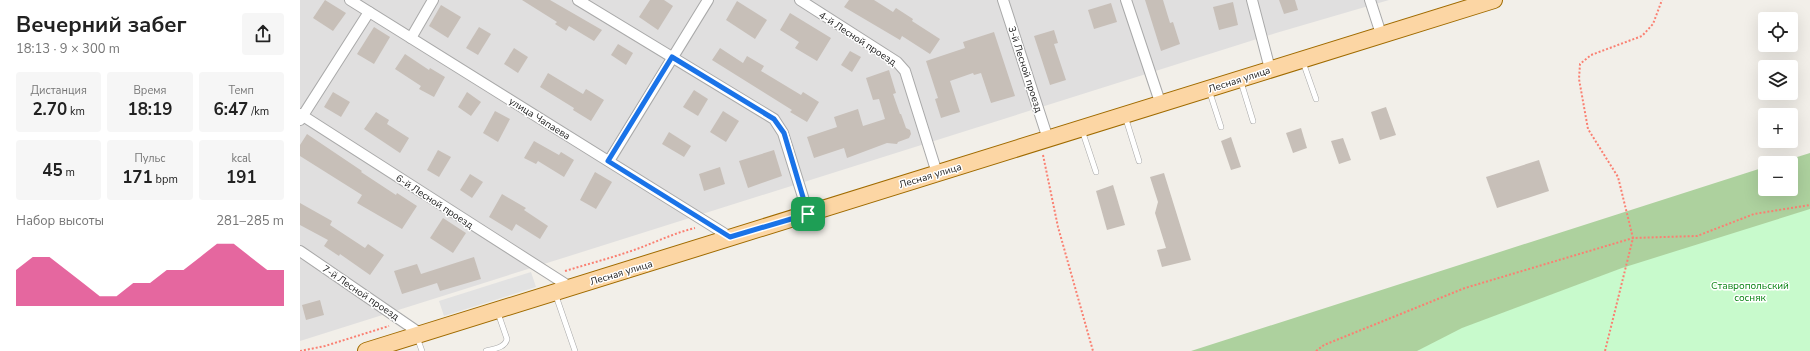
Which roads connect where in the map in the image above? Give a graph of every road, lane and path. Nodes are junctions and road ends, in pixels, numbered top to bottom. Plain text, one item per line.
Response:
1 (350, 0) edge
2 (433, 0) edge
3 (578, 0) edge
4 (708, 0) edge
5 (800, 0) edge
6 (1003, 0) edge
7 (1126, 0) edge
8 (1252, 0) edge
9 (1370, 0) edge
10 (1494, 0) edge
11 (1662, 0) edge
12 (369, 12) junction
13 (1381, 34) junction
14 (411, 38) junction
15 (672, 57) junction
16 (1302, 59) junction
17 (1270, 69) junction
18 (1240, 79) junction
19 (1209, 89) junction
20 (1316, 99) dead end
21 (1160, 104) junction
22 (301, 116) edge
23 (1125, 116) junction
24 (1253, 121) dead end
25 (1221, 127) dead end
26 (1082, 129) junction
27 (1048, 139) junction
28 (1043, 154) dead end
29 (608, 161) junction
30 (1139, 161) dead end
31 (1096, 172) dead end
32 (937, 173) junction
33 (1810, 205) edge
34 (808, 214) junction
35 (698, 227) dead end
36 (730, 237) junction
37 (1633, 238) junction
38 (300, 251) edge
39 (550, 275) junction
40 (570, 287) junction
41 (555, 292) junction
42 (497, 310) junction
43 (404, 322) junction
44 (419, 334) junction
45 (300, 351) edge
46 (366, 351) edge
47 (422, 351) edge
48 (486, 351) edge
49 (575, 351) edge
50 (1093, 351) edge
51 (1316, 351) edge
52 (1605, 351) edge

1 - 12 street, улица Чапаева
2 - 14 street
3 - 15 street
4 - 15 street
5 - 32 street, 4-й Лесной проезд
6 - 27 street, 3-й Лесной проезд
7 - 21 street
8 - 17 street
9 - 13 street
10 - 13 main road, Лесная улица
11 - 37 path
12 - 14 street, улица Чапаева
12 - 22 street
13 - 16 main road, Лесная улица
14 - 29 street, улица Чапаева
15 - 29 street
15 - 34 street
16 - 17 main road, Лесная улица
16 - 20 lane
17 - 18 main road, Лесная улица
18 - 19 main road, Лесная улица
18 - 24 lane
19 - 21 main road, Лесная улица
19 - 25 lane
21 - 23 main road, Лесная улица
22 - 39 street, 6-й Лесной проезд
23 - 26 main road, Лесная улица
23 - 30 lane
26 - 27 main road, Лесная улица
26 - 31 lane
27 - 32 main road, Лесная улица
28 - 50 path
29 - 36 street, улица Чапаева
32 - 34 main road, Лесная улица
33 - 37 path
34 - 36 main road, Лесная улица
35 - 39 path
36 - 40 main road, Лесная улица
37 - 51 path
37 - 52 path
38 - 43 street, 7-й Лесной проезд
39 - 40 street, 6-й Лесной проезд
40 - 41 main road, Лесная улица
41 - 42 main road, Лесная улица
41 - 49 lane
42 - 44 main road, Лесная улица
42 - 48 lane
43 - 44 street, 7-й Лесной проезд
43 - 45 path
44 - 46 main road, Лесная улица
44 - 47 lane

